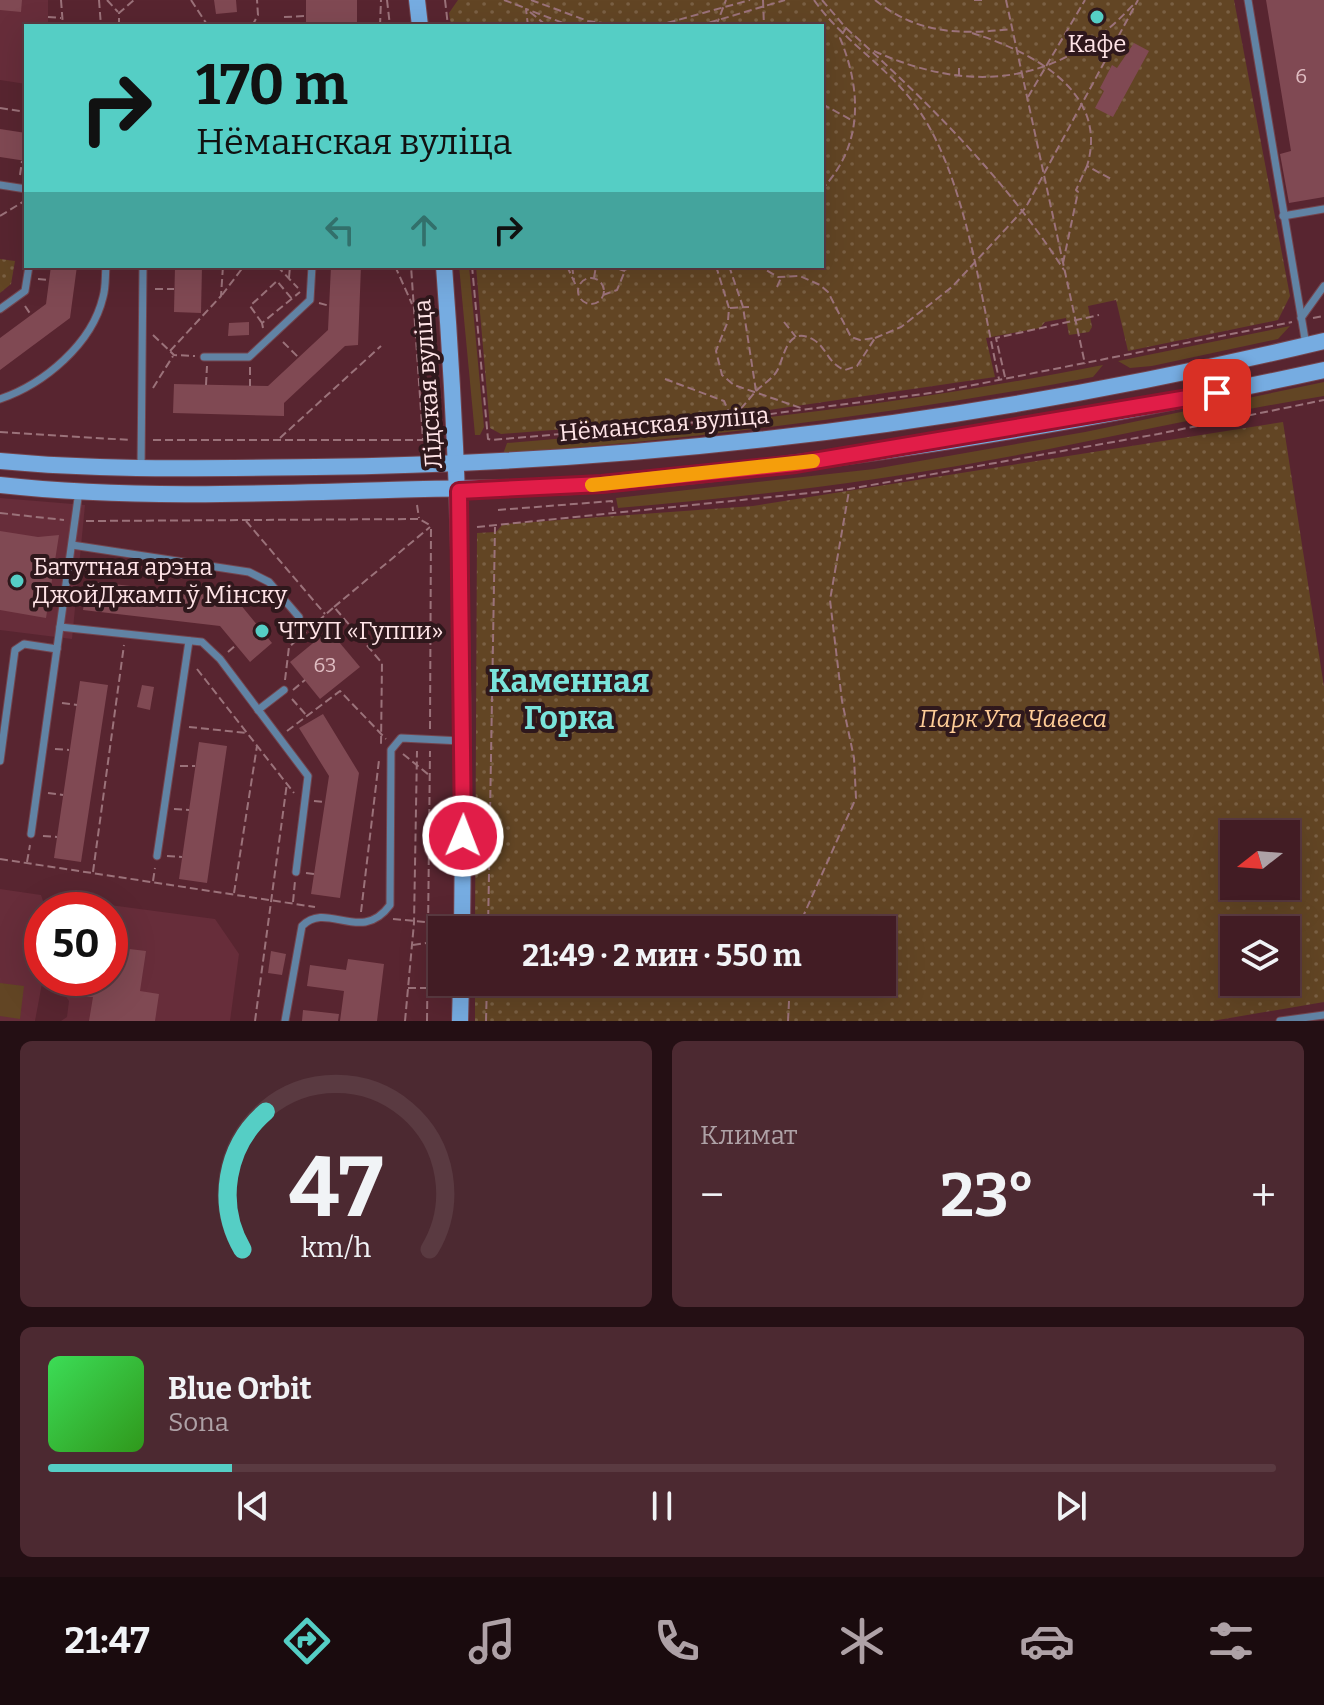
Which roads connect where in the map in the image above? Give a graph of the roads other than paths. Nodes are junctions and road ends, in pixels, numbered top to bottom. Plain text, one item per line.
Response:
1 (417, 0) edge
2 (1248, 0) edge
3 (420, 24) edge
4 (0, 185) edge
5 (22, 188) edge
6 (1324, 209) edge
7 (1283, 216) junction
8 (29, 268) edge
9 (106, 268) edge
10 (143, 268) edge
11 (312, 268) edge
12 (444, 268) edge
13 (1324, 286) edge
14 (0, 309) edge
15 (1301, 318) junction
16 (1324, 341) edge
17 (1306, 345) junction
18 (206, 357) road end
19 (1318, 372) edge
20 (0, 399) edge
21 (0, 461) edge
22 (457, 464) junction
23 (141, 469) junction
24 (0, 485) edge
25 (79, 491) junction
26 (459, 491) junction
27 (72, 545) junction
28 (299, 617) dead end
29 (60, 627) junction
30 (189, 641) junction
31 (57, 649) junction
32 (284, 690) road end
33 (258, 710) junction
34 (464, 741) junction
35 (0, 761) edge
36 (31, 834) road end
37 (157, 856) road end
38 (296, 872) road end
39 (462, 916) edge
40 (461, 996) edge
41 (1324, 1015) edge
42 (285, 1021) edge
43 (460, 1021) edge
44 (1280, 1021) edge

1 - 3 main road
2 - 7 lane
4 - 5 lane
6 - 7 lane
7 - 15 lane
8 - 14 lane
9 - 20 lane
10 - 23 lane
11 - 18 lane
12 - 22 main road, Лідская вуліца
13 - 15 lane
15 - 17 lane
16 - 17 main road, Нёманская вуліца
17 - 19 main road
17 - 22 main road, Нёманская вуліца
19 - 26 main road
21 - 23 main road, Нёманская вуліца
22 - 23 main road, Нёманская вуліца
22 - 26 main road, Лідская вуліца
24 - 25 main road
25 - 26 main road
25 - 27 lane
26 - 34 main road, Лідская вуліца
27 - 28 lane
27 - 29 lane
29 - 30 lane
29 - 31 lane
30 - 33 lane
30 - 37 lane
31 - 35 lane
31 - 36 lane
32 - 33 lane
33 - 38 lane
34 - 39 main road, Лідская вуліца
34 - 42 lane
40 - 43 main road
41 - 44 lane

